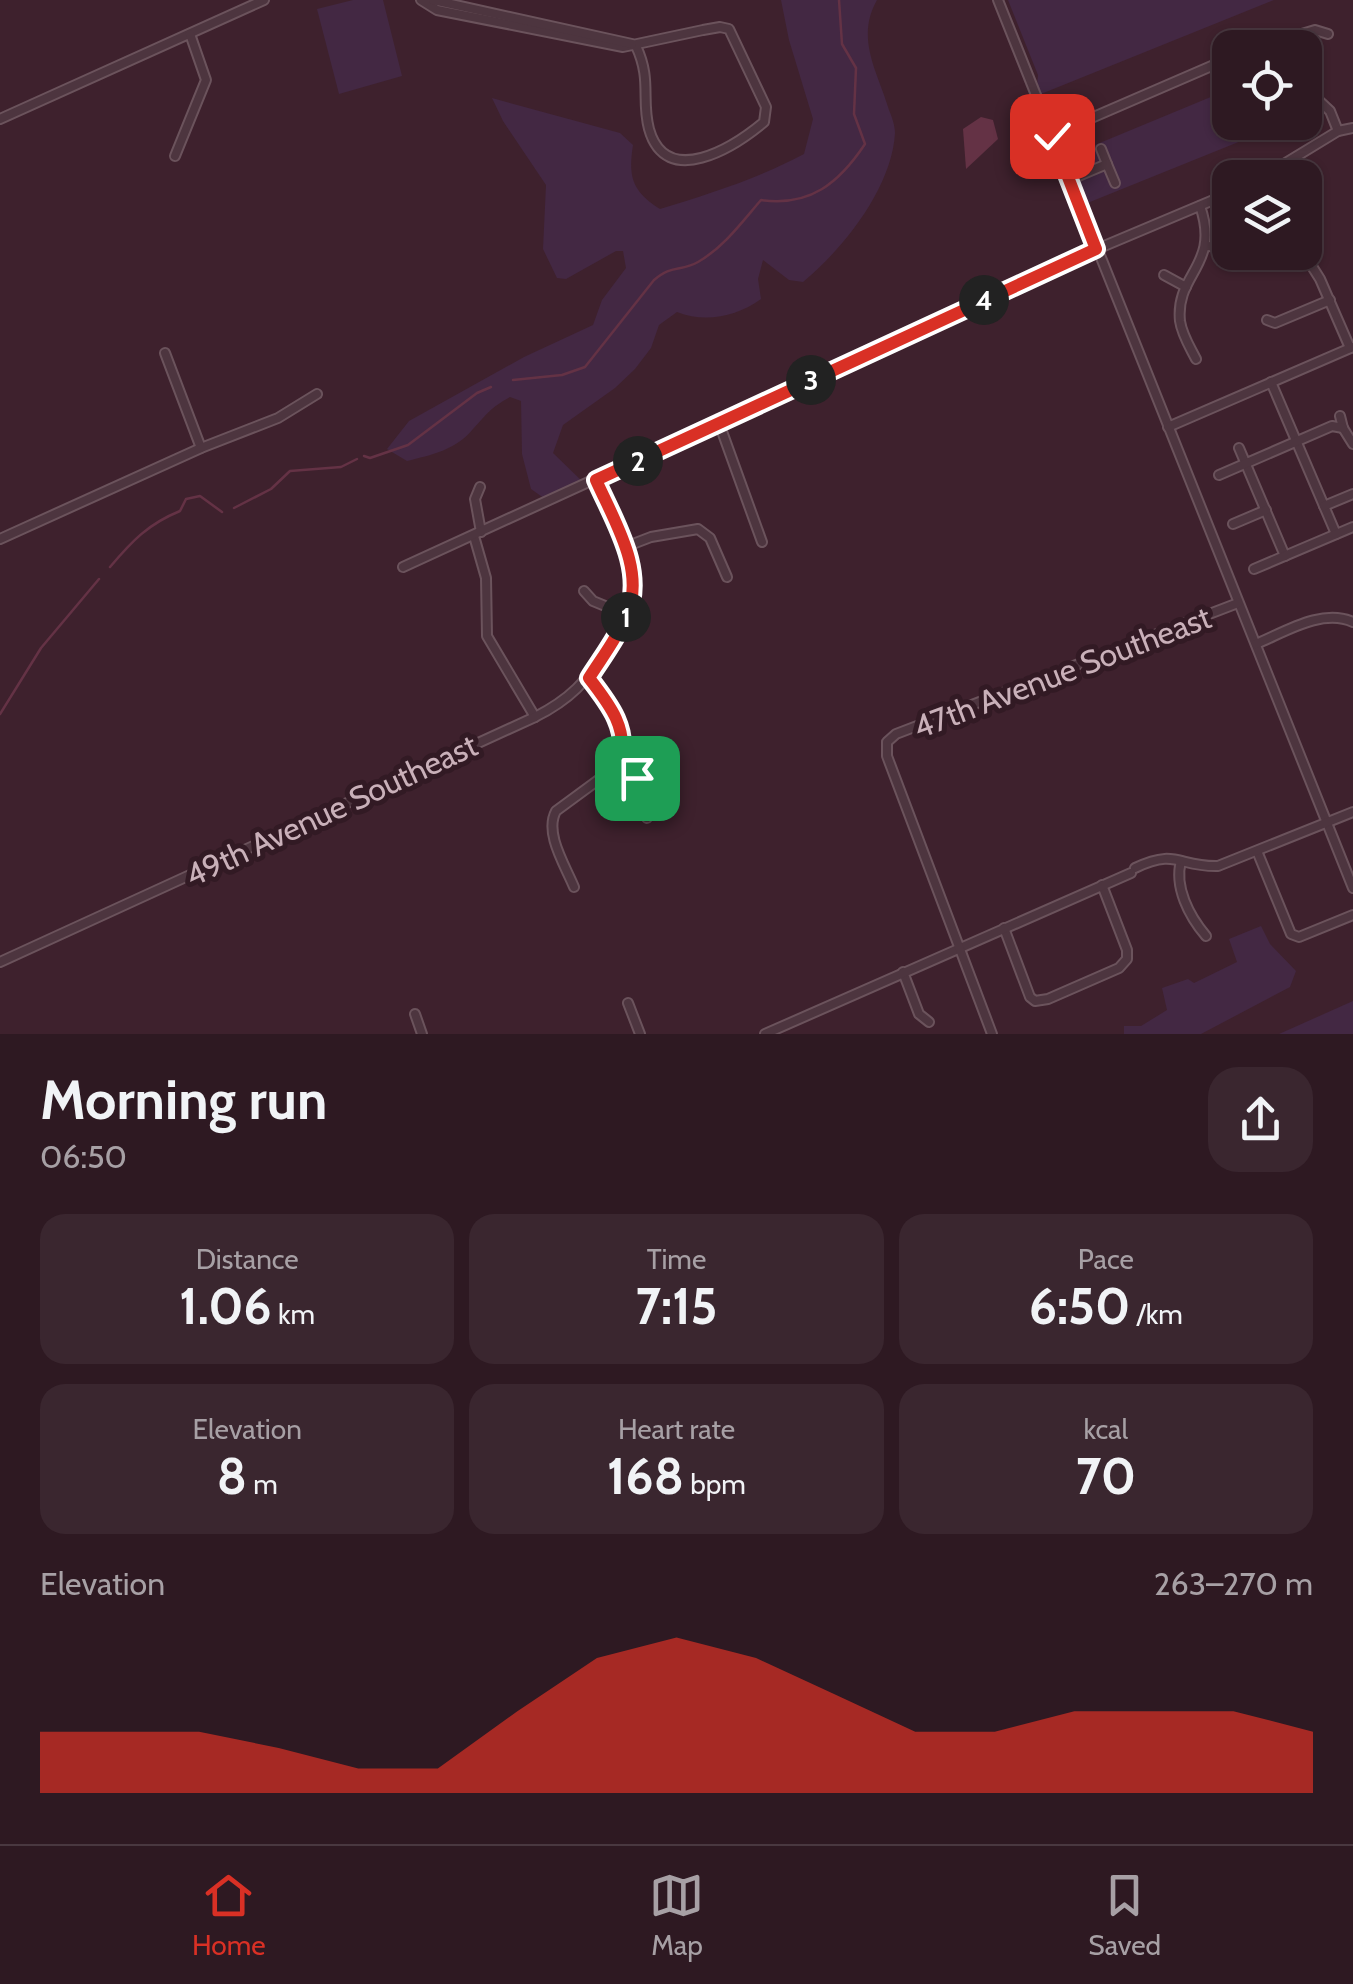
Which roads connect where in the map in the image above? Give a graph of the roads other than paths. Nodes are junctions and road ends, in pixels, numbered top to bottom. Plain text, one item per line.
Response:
1 (264, 0) edge
2 (421, 0) edge
3 (433, 0) edge
4 (998, 0) edge
5 (505, 20) junction
6 (1322, 32) edge
7 (190, 34) junction
8 (1328, 34) dead end
9 (636, 46) junction
10 (1212, 66) edge
11 (1322, 104) edge
12 (0, 120) edge
13 (1353, 128) edge
14 (1338, 131) junction
15 (1052, 136) junction
16 (1102, 149) dead end
17 (175, 156) dead end
18 (1290, 160) edge
19 (1107, 164) junction
20 (1069, 180) junction
21 (1115, 183) dead end
22 (1212, 201) edge
23 (1200, 206) junction
24 (1206, 246) junction
25 (1212, 246) edge
26 (1096, 249) junction
27 (1314, 270) edge
28 (1164, 275) dead end
29 (1186, 287) junction
30 (1330, 300) junction
31 (1267, 320) dead end
32 (1352, 348) edge
33 (165, 353) dead end
34 (1196, 358) dead end
35 (1270, 382) junction
36 (317, 394) dead end
37 (1340, 416) dead end
38 (718, 423) junction
39 (1168, 427) junction
40 (1343, 428) junction
41 (1297, 442) junction
42 (1353, 444) edge
43 (201, 448) junction
44 (1239, 448) dead end
45 (1246, 464) junction
46 (1219, 475) dead end
47 (596, 480) junction
48 (480, 487) dead end
49 (1353, 494) edge
50 (1324, 506) junction
51 (1266, 510) junction
52 (1233, 524) dead end
53 (1353, 527) edge
54 (478, 534) junction
55 (1336, 534) junction
56 (0, 539) edge
57 (762, 542) dead end
58 (626, 547) junction
59 (1285, 556) junction
60 (403, 567) dead end
61 (1254, 570) dead end
62 (727, 578) dead end
63 (584, 591) dead end
64 (1238, 604) junction
65 (627, 616) junction
66 (1353, 622) edge
67 (1256, 644) junction
68 (589, 678) junction
69 (535, 717) junction
70 (620, 764) junction
71 (1353, 812) edge
72 (647, 818) dead end
73 (1328, 823) junction
74 (1257, 851) junction
75 (1181, 861) junction
76 (1102, 886) junction
77 (574, 887) dead end
78 (1353, 888) edge
79 (1353, 915) edge
80 (1004, 928) junction
81 (1206, 936) dead end
82 (959, 947) junction
83 (0, 962) edge
84 (902, 972) junction
85 (628, 1003) dead end
86 (415, 1014) dead end
87 (929, 1022) dead end
88 (422, 1034) edge
89 (640, 1034) edge
90 (765, 1034) edge
91 (992, 1034) edge

1 - 7 street
2 - 5 street
3 - 5 street
4 - 15 street
5 - 9 street
6 - 8 street
7 - 12 street
7 - 17 street
9 - 9 street
10 - 15 street
11 - 14 street
13 - 14 street
14 - 18 street
15 - 20 street
16 - 19 street
19 - 20 street
19 - 21 street
20 - 26 street
22 - 23 street
23 - 24 street
23 - 26 street
24 - 25 street
24 - 29 street
26 - 38 street
26 - 39 street
27 - 30 street
28 - 29 street
29 - 34 street
30 - 31 street
30 - 32 street
32 - 35 street
33 - 43 street
35 - 39 street
35 - 41 street
36 - 43 street
37 - 40 street
38 - 47 street
38 - 57 street
39 - 64 street
40 - 41 street
40 - 42 street
41 - 45 street
41 - 50 street
43 - 56 street
44 - 45 street
45 - 46 street
45 - 51 street
47 - 54 street
47 - 58 street
48 - 54 street
49 - 50 street
50 - 55 street
51 - 52 street
51 - 59 street
53 - 55 street
54 - 60 street
54 - 69 street
55 - 59 street
58 - 62 street
58 - 65 street
59 - 61 street
63 - 65 street
64 - 67 street
64 - 82 street, 47th Avenue Southeast
65 - 68 street, 49th Avenue Southeast
66 - 67 street
67 - 73 street
68 - 69 street, 49th Avenue Southeast
68 - 70 street
69 - 83 street, 49th Avenue Southeast
70 - 72 street
70 - 77 street
71 - 73 street
73 - 74 street
73 - 78 street
74 - 75 street
74 - 79 street
75 - 76 street
75 - 81 street
76 - 80 street
76 - 80 street
80 - 82 street
82 - 84 street
82 - 91 street
84 - 87 street
84 - 90 street
85 - 89 street
86 - 88 street

